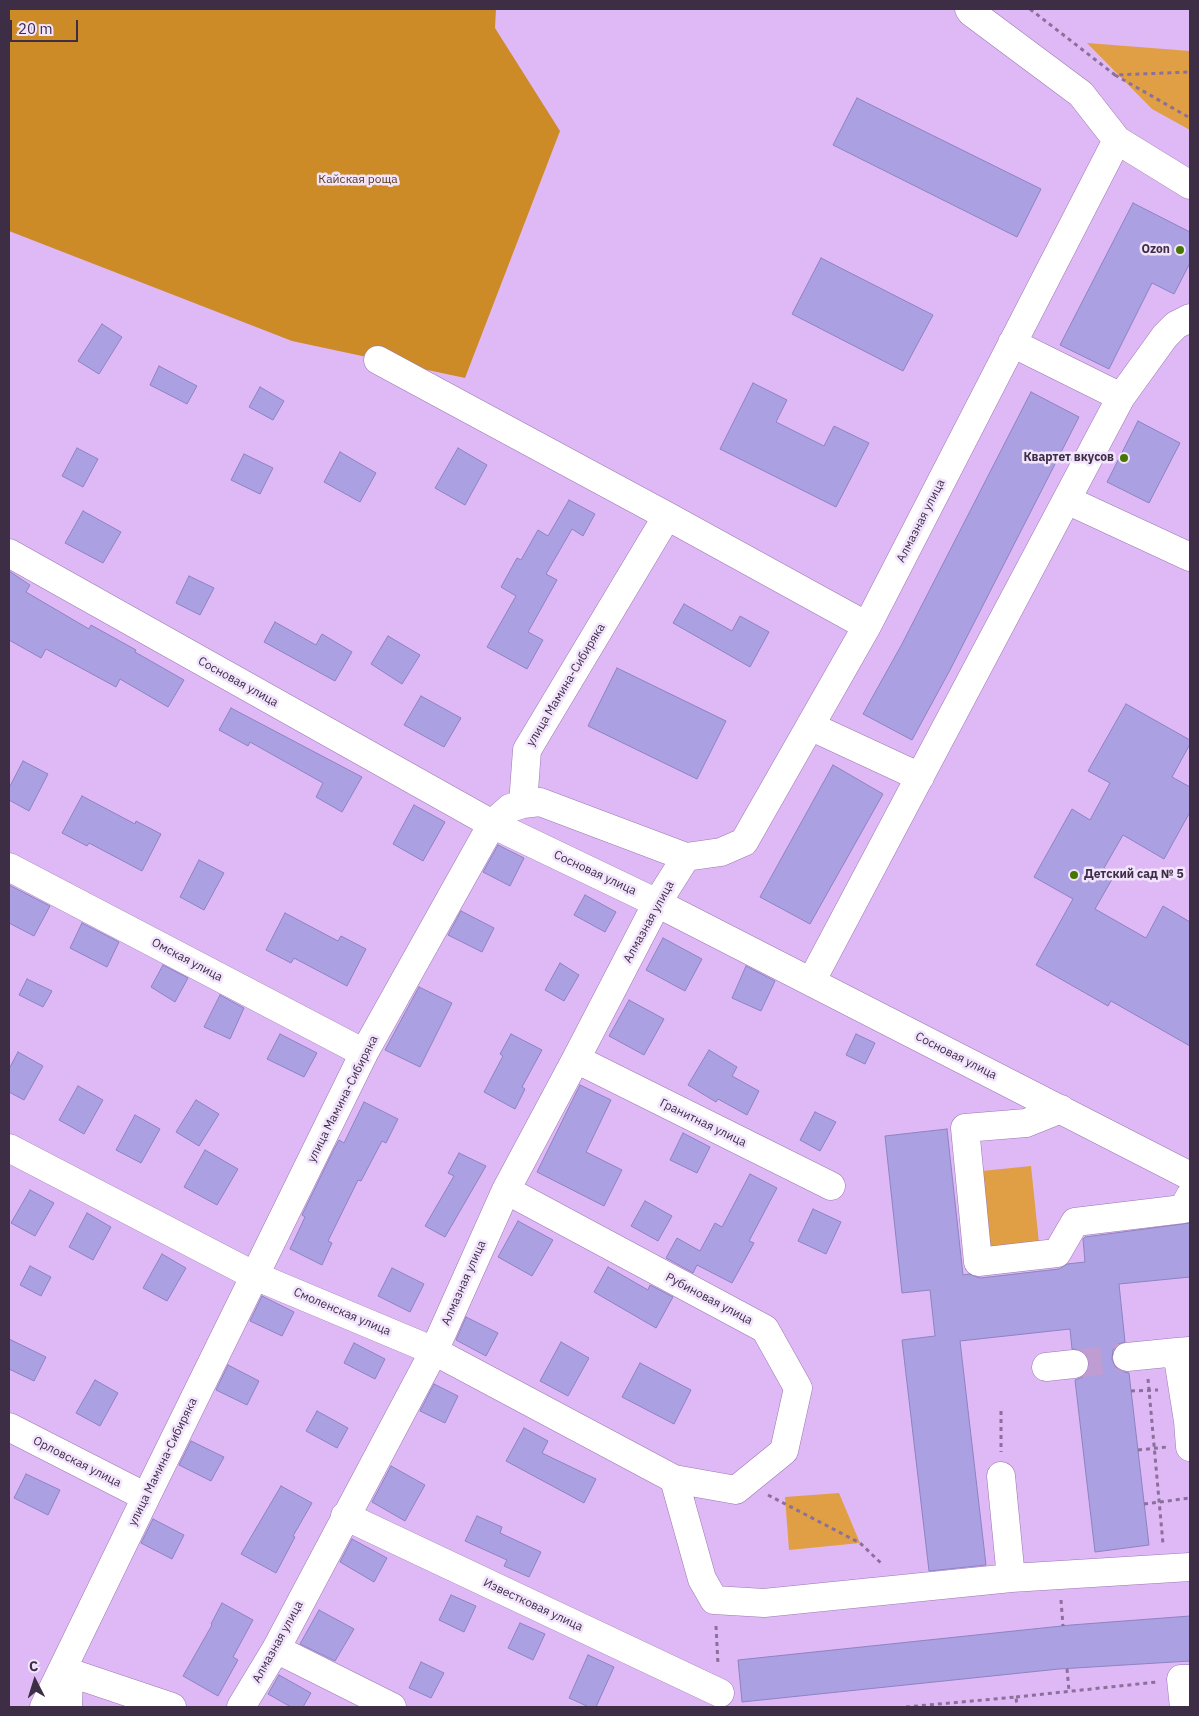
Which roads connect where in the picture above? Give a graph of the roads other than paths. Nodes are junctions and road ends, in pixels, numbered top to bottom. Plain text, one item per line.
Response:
1 (969, 9) edge
2 (1117, 140) junction
3 (1190, 184) edge
4 (1186, 325) edge
5 (1012, 343) junction
6 (378, 360) dead end
7 (1121, 397) junction
8 (1067, 500) junction
9 (667, 516) junction
10 (9, 553) edge
11 (1190, 557) edge
12 (867, 626) junction
13 (810, 726) junction
14 (920, 777) junction
15 (523, 804) junction
16 (492, 824) junction
17 (686, 857) junction
18 (9, 868) edge
19 (657, 903) junction
20 (811, 982) junction
21 (364, 1053) junction
22 (576, 1059) junction
23 (1061, 1110) junction
24 (9, 1148) edge
25 (1190, 1176) edge
26 (831, 1186) dead end
27 (506, 1190) junction
28 (1190, 1196) edge
29 (255, 1276) junction
30 (434, 1351) junction
31 (1183, 1352) edge
32 (1136, 1356) tunnel mouth
33 (1074, 1364) tunnel mouth
34 (1046, 1367) dead end
35 (9, 1427) edge
36 (1190, 1447) edge
37 (1001, 1476) road end
38 (674, 1479) junction
39 (146, 1497) junction
40 (346, 1516) junction
41 (1178, 1568) edge
42 (1011, 1578) junction
43 (276, 1649) junction
44 (65, 1671) junction
45 (1186, 1679) edge
46 (720, 1693) road end
47 (119, 1698) edge
48 (44, 1707) edge
49 (68, 1707) edge
50 (172, 1707) edge
51 (241, 1707) edge
52 (392, 1707) edge
53 (1184, 1707) edge

1 - 2 street
2 - 3 street
2 - 5 street, Алмазная улица
4 - 7 street
5 - 7 street
5 - 12 street, Алмазная улица
6 - 9 street
7 - 8 street
8 - 11 street
8 - 14 street
9 - 12 street
9 - 15 street, улица Мамина-Сибиряка
10 - 16 street, Сосновая улица
12 - 13 street, Алмазная улица
13 - 14 street
13 - 17 street, Алмазная улица
14 - 20 street
15 - 16 street, улица Мамина-Сибиряка
15 - 17 street, Алмазная улица
16 - 19 street, Сосновая улица
16 - 21 street, улица Мамина-Сибиряка
17 - 19 street, Алмазная улица
18 - 21 street, Омская улица
19 - 20 street, Сосновая улица
19 - 22 street, Алмазная улица
20 - 23 street, Сосновая улица
21 - 29 street, улица Мамина-Сибиряка
22 - 26 street, Гранитная улица
22 - 27 street, Алмазная улица
23 - 25 street, Сосновая улица
23 - 28 street
24 - 29 street, Смоленская улица
27 - 30 street, Алмазная улица
27 - 38 street, Рубиновая улица
29 - 30 street, Смоленская улица
29 - 39 street, улица Мамина-Сибиряка
30 - 38 street, Смоленская улица
30 - 40 street, Алмазная улица
31 - 32 street
31 - 36 street
33 - 34 street
35 - 39 street, Орловская улица
37 - 42 street
38 - 42 street
39 - 44 street, улица Мамина-Сибиряка
40 - 43 street, Алмазная улица
40 - 46 street, Известковая улица
41 - 42 street
43 - 51 street, Алмазная улица
43 - 52 street
44 - 47 street
44 - 48 street, улица Мамина-Сибиряка
44 - 49 street
45 - 53 street
47 - 50 street

